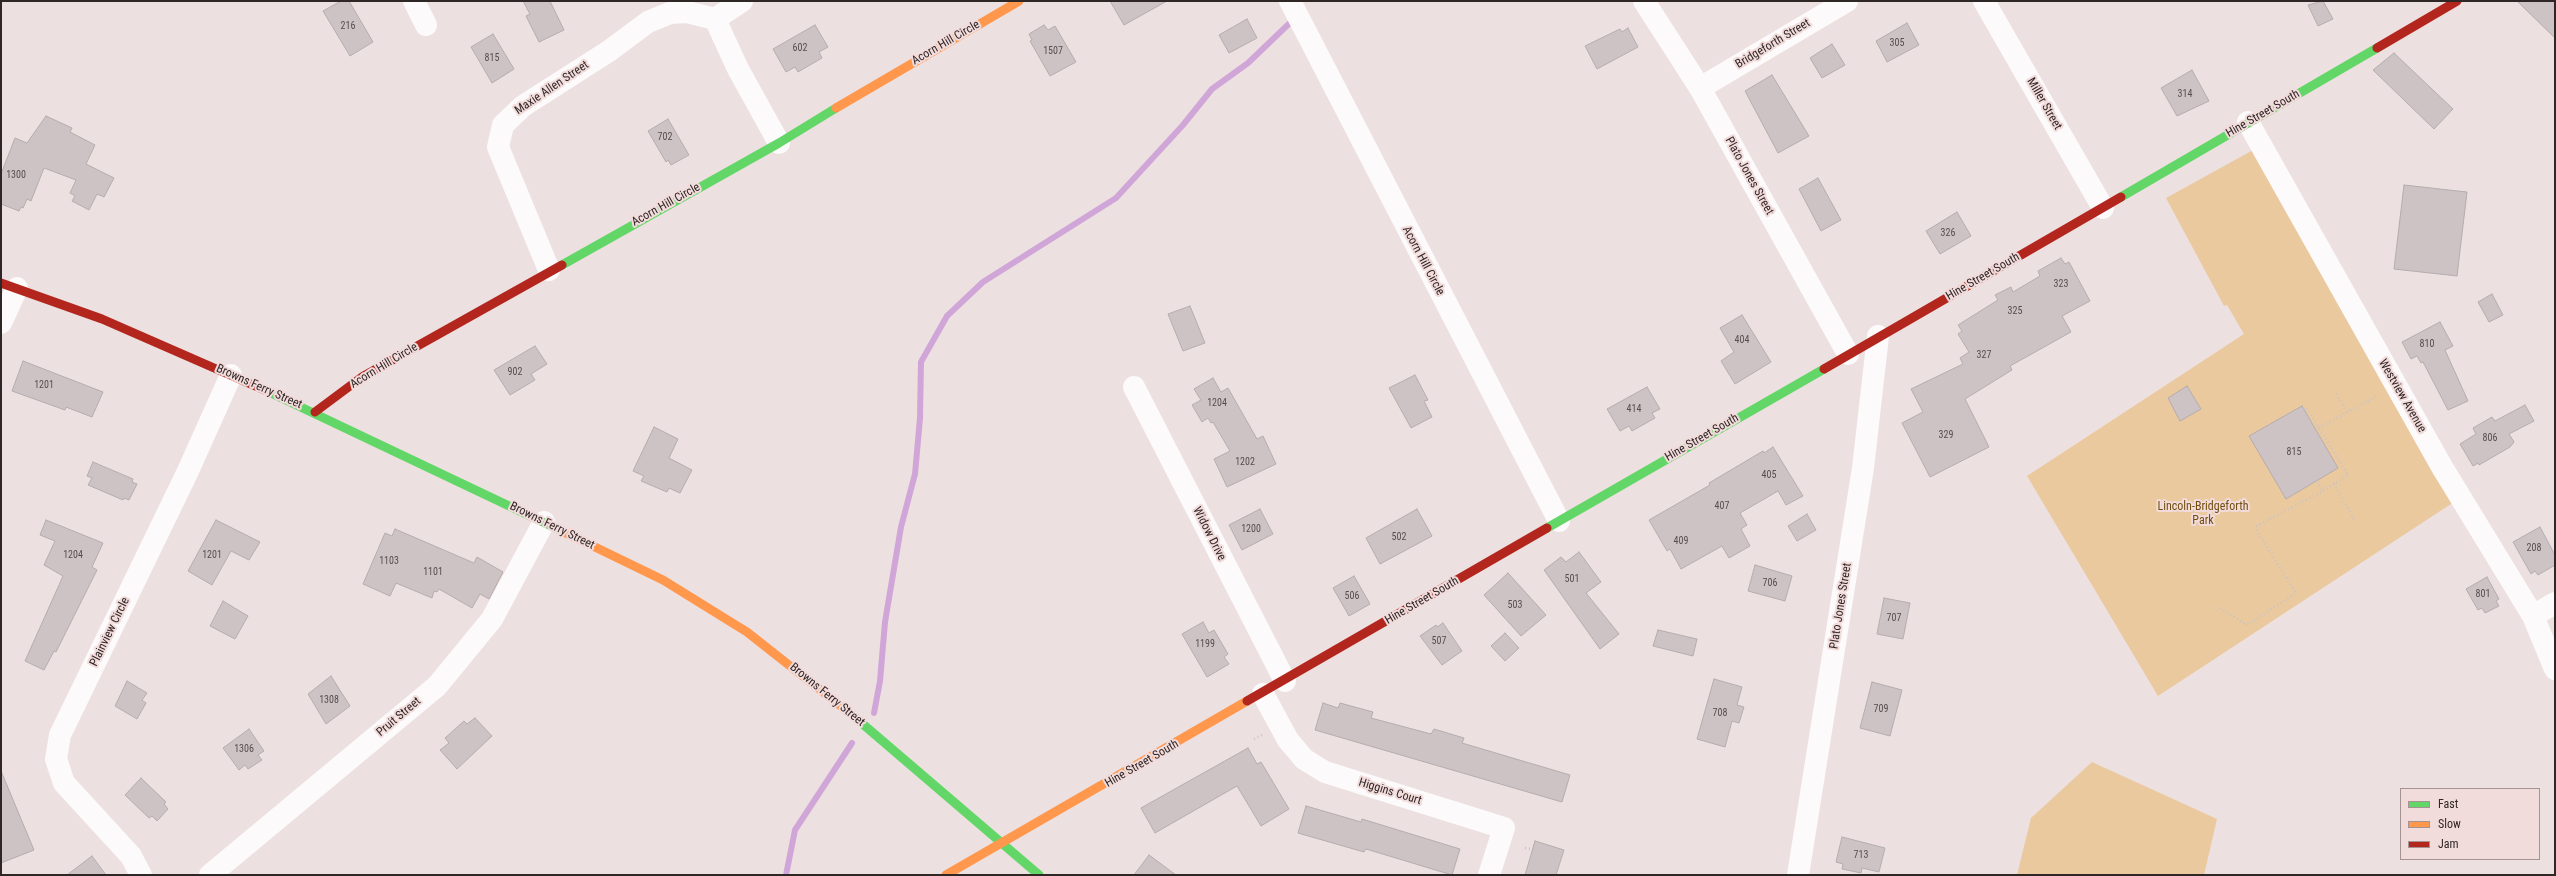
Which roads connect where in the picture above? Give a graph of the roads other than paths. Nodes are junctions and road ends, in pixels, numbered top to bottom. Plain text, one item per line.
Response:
1 (414, 1) edge
2 (742, 1) edge
3 (1019, 1) edge
4 (1290, 1) edge
5 (1644, 1) edge
6 (1847, 1) edge
7 (1984, 1) edge
8 (2457, 1) edge
9 (996, 7) edge
10 (716, 19) junction
11 (426, 25) dead end
12 (1700, 88) junction
13 (2248, 122) junction
14 (779, 142) junction
15 (2103, 208) junction
16 (549, 270) junction
17 (9, 285) edge
18 (1, 323) edge
19 (1878, 336) junction
20 (1848, 354) junction
21 (232, 375) junction
22 (1134, 387) dead end
23 (315, 412) junction
24 (1559, 521) junction
25 (544, 522) junction
26 (2555, 603) edge
27 (2533, 616) junction
28 (2555, 669) edge
29 (1285, 681) junction
30 (1263, 694) junction
31 (1004, 843) junction
32 (141, 875) edge
33 (210, 875) edge
34 (946, 875) edge
35 (1039, 875) edge
36 (1489, 875) edge
37 (1798, 875) edge

1 - 11 street
2 - 10 street
3 - 9 street, Acorn Hill Circle
4 - 24 street, Acorn Hill Circle
5 - 12 street, Plato Jones Street
6 - 12 street, Bridgeforth Street
7 - 15 street, Miller Street
8 - 13 street, Hine Street South
9 - 14 street, Acorn Hill Circle
10 - 14 street
10 - 16 street, Maxie Allen Street
12 - 20 street, Plato Jones Street
13 - 15 street, Hine Street South
13 - 27 street, Westview Avenue
14 - 16 street, Acorn Hill Circle
15 - 19 street, Hine Street South
16 - 23 street, Acorn Hill Circle
17 - 18 street
17 - 21 street, Browns Ferry Street
19 - 20 street, Hine Street South
19 - 37 street, Plato Jones Street
20 - 24 street, Hine Street South
21 - 23 street, Browns Ferry Street
21 - 32 street, Plainview Circle
22 - 29 street, Widow Drive
23 - 25 street, Browns Ferry Street
24 - 29 street, Hine Street South
25 - 31 street, Browns Ferry Street
25 - 33 street, Pruit Street
26 - 27 street
27 - 28 street, Westview Avenue
29 - 30 street, Hine Street South
30 - 31 street, Hine Street South
30 - 36 street, Higgins Court
31 - 34 street, Hine Street South
31 - 35 street, Browns Ferry Street

